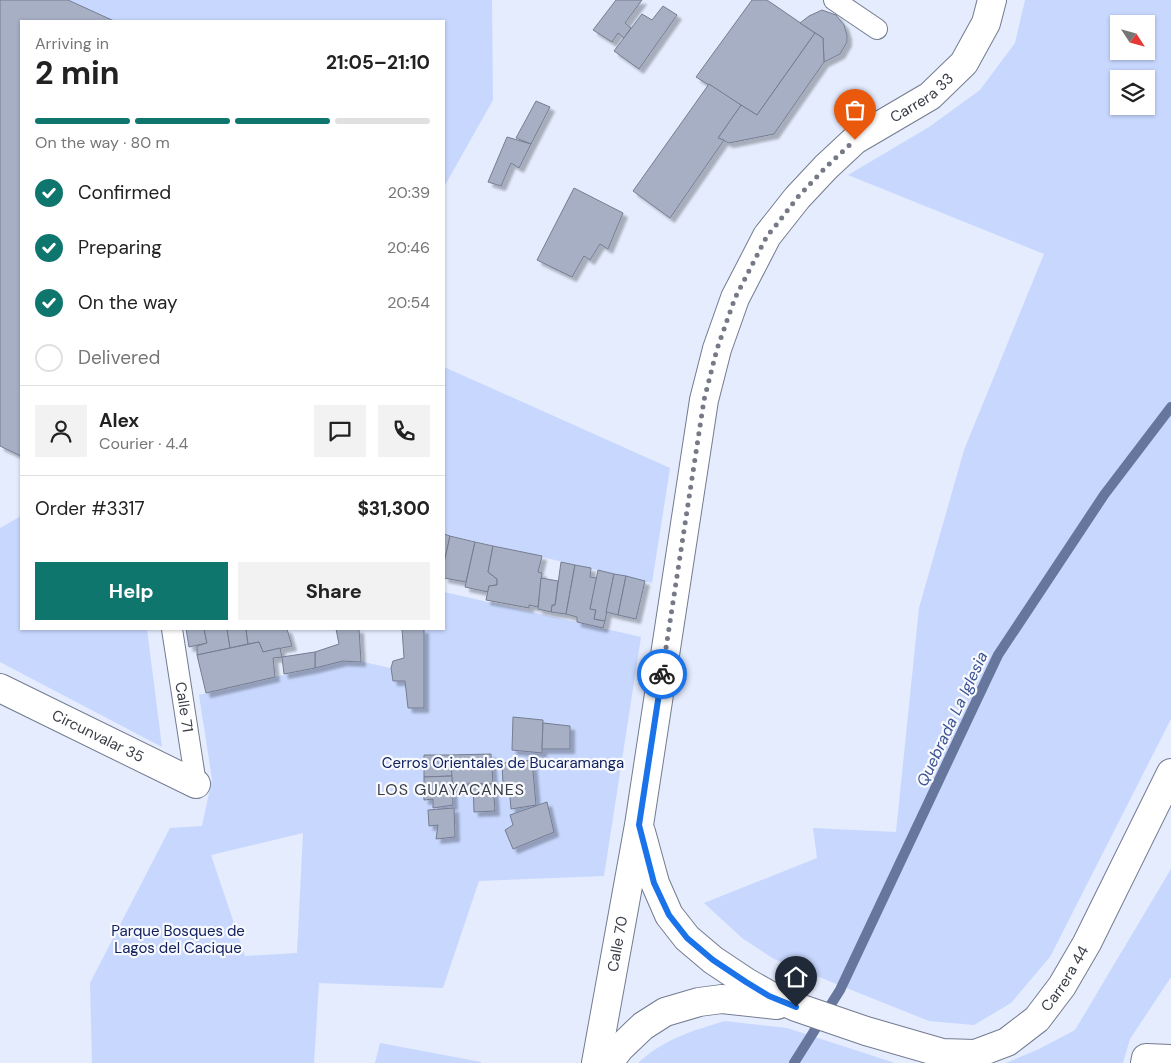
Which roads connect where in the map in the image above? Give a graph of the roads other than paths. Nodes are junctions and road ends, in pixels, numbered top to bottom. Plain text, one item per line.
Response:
1 (834, 0) edge
2 (992, 0) edge
3 (877, 30) dead end
4 (172, 630) edge
5 (0, 688) edge
6 (1171, 773) edge
7 (196, 784) joint
8 (639, 825) junction
9 (796, 1007) junction
10 (596, 1063) edge
11 (608, 1063) edge

1 - 3 lane
2 - 8 main road, Carrera 33
4 - 7 lane, Calle 71
5 - 7 main road, Circunvalar 35
6 - 9 main road, Carrera 44
8 - 9 main road
8 - 10 main road, Calle 70
9 - 11 main road

